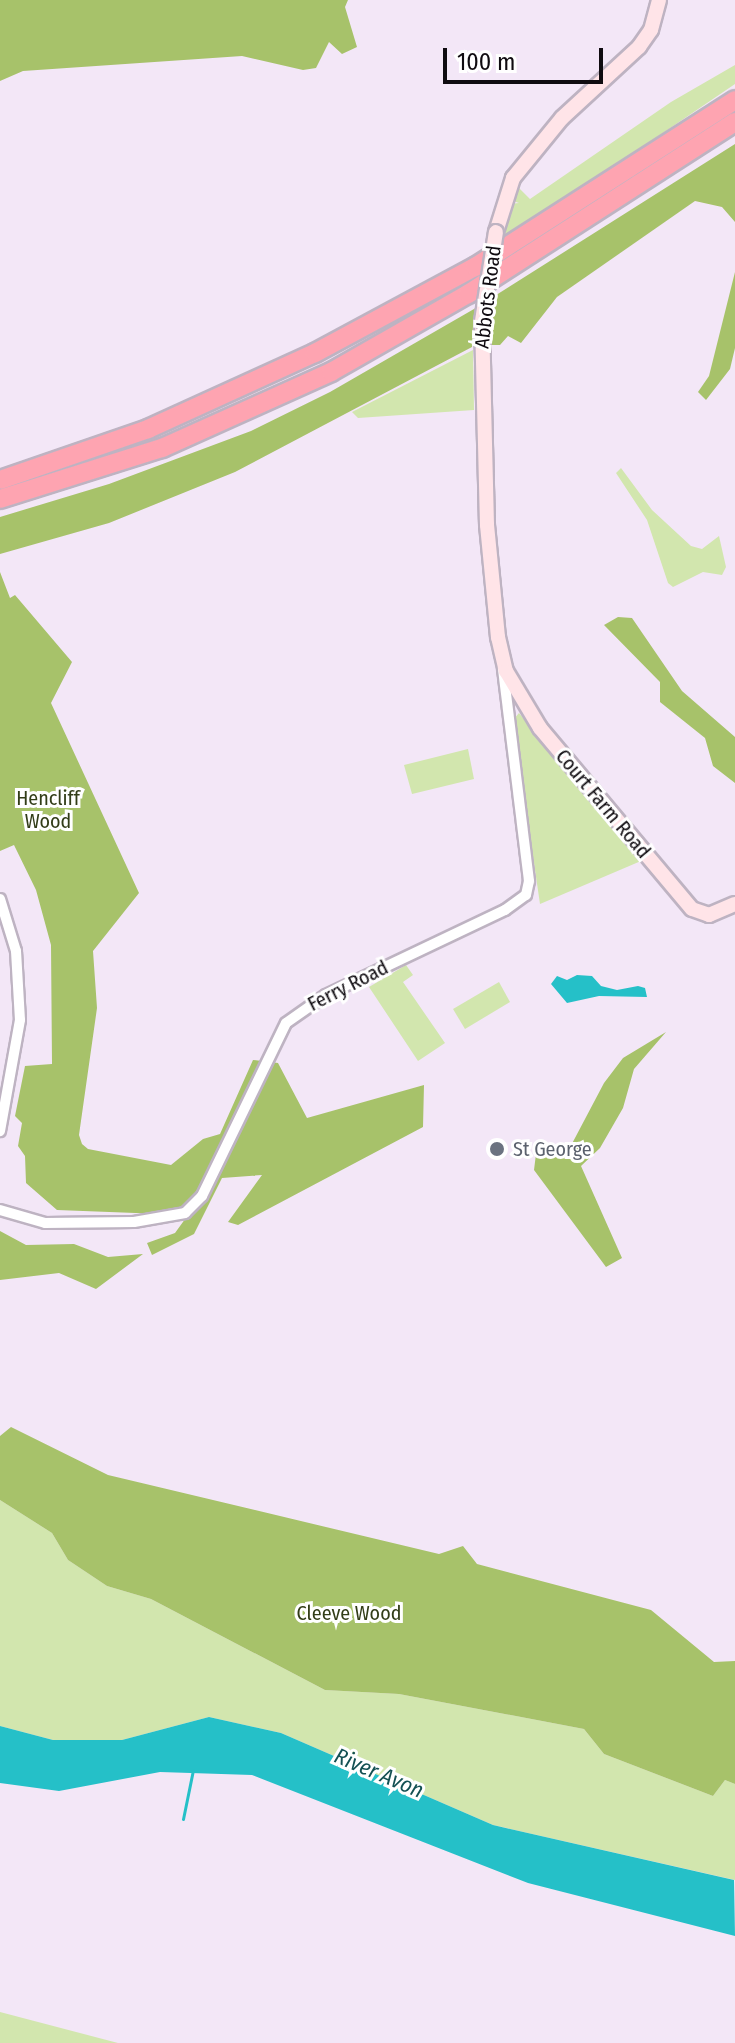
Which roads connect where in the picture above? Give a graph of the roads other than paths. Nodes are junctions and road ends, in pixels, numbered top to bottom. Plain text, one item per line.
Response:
1 (659, 0) edge
2 (735, 100) edge
3 (735, 122) edge
4 (0, 480) edge
5 (0, 499) edge
6 (500, 653) junction
7 (528, 710) junction
8 (508, 713) junction
9 (0, 899) edge
10 (735, 904) edge
11 (0, 1131) edge
12 (0, 1210) edge

1 - 6 street, Abbots Road, bridge
2 - 4 highway
3 - 5 highway
6 - 7 street, Court Farm Road
6 - 8 street, Ferry Road
7 - 8 street
7 - 10 street, Court Farm Road
8 - 12 street, Ferry Road
9 - 11 street

